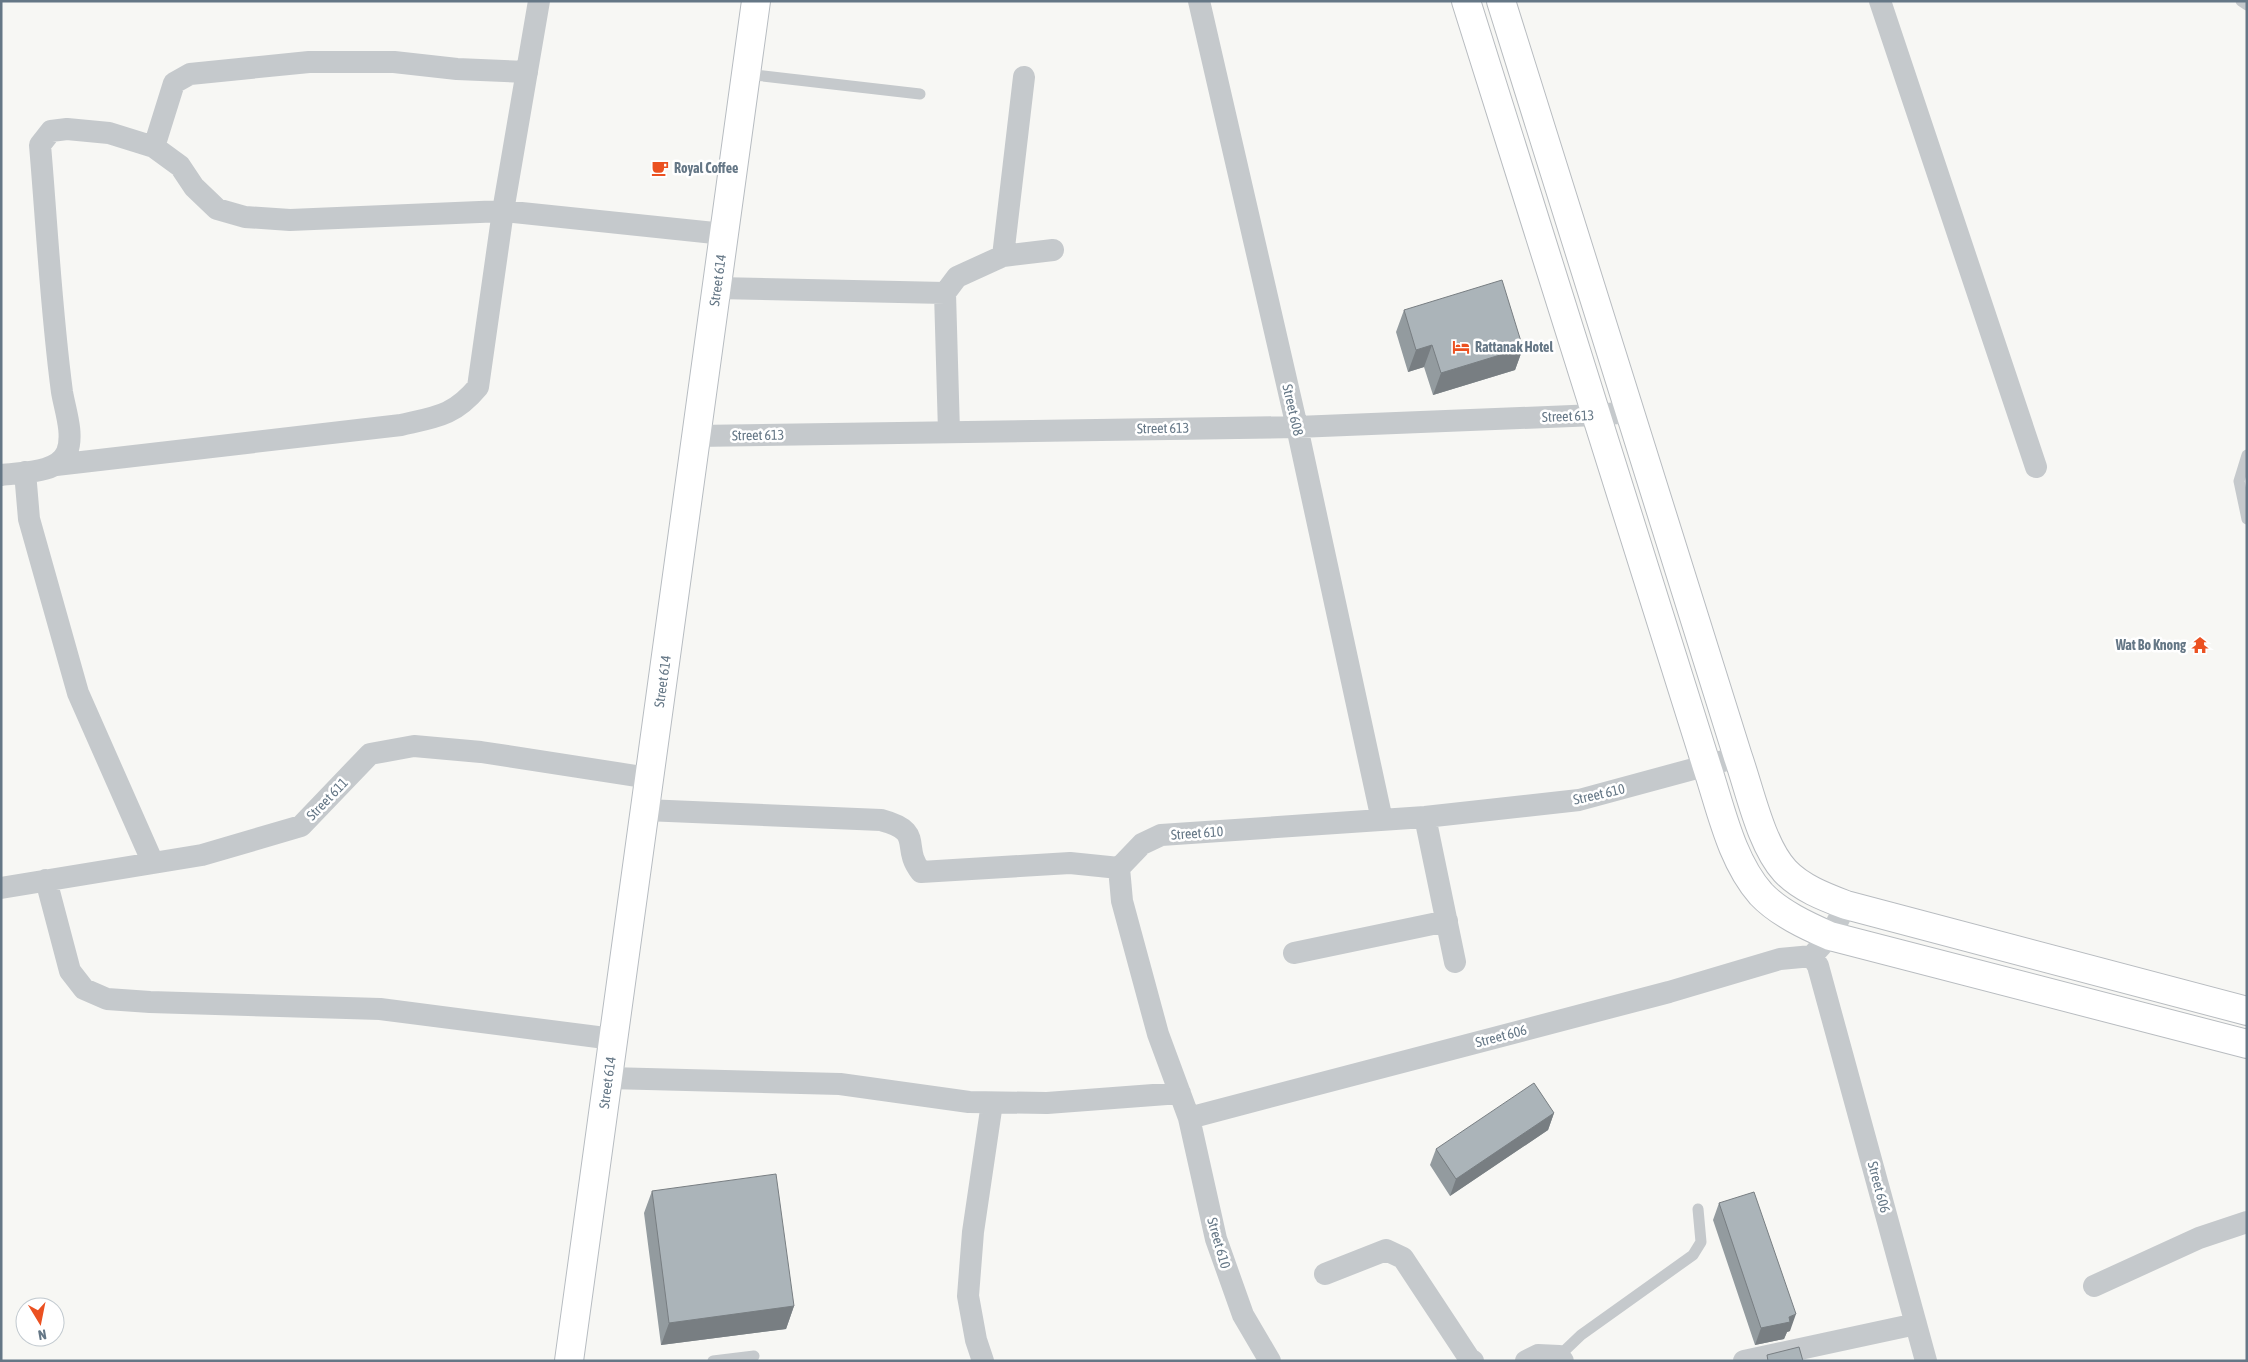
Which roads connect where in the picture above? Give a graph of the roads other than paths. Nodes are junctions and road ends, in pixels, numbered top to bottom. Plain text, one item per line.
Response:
1 (539, 1) edge
2 (756, 1) edge
3 (1199, 1) edge
4 (1466, 1) edge
5 (1501, 1) edge
6 (1880, 1) edge
7 (2240, 1) edge
8 (2247, 5) edge
9 (527, 72) junction
10 (746, 74) junction
11 (1024, 77) dead end
12 (920, 94) dead end
13 (154, 147) junction
14 (503, 211) junction
15 (724, 234) junction
16 (1052, 250) dead end
17 (1003, 256) junction
18 (717, 288) junction
19 (944, 293) junction
20 (1630, 412) junction
21 (1596, 415) junction
22 (1297, 426) junction
23 (948, 432) junction
24 (696, 436) junction
25 (2247, 455) edge
26 (56, 465) junction
27 (2036, 467) dead end
28 (24, 472) junction
29 (1, 475) edge
30 (2247, 519) edge
31 (1738, 757) junction
32 (1707, 767) junction
33 (649, 778) junction
34 (645, 810) junction
35 (1426, 817) junction
36 (1382, 820) junction
37 (153, 863) junction
38 (1119, 868) junction
39 (46, 880) junction
40 (1, 888) edge
41 (1846, 905) junction
42 (1447, 921) junction
43 (1830, 936) junction
44 (1294, 953) dead end
45 (1812, 956) junction
46 (1455, 962) dead end
47 (2247, 1011) edge
48 (613, 1039) junction
49 (2247, 1044) edge
50 (608, 1078) junction
51 (1180, 1093) junction
52 (992, 1103) junction
53 (1188, 1118) junction
54 (1698, 1209) dead end
55 (2247, 1222) edge
56 (1325, 1274) dead end
57 (2094, 1286) dead end
58 (1916, 1324) junction
59 (754, 1356) dead end
60 (1561, 1358) edge
61 (569, 1361) edge
62 (713, 1361) edge
63 (983, 1361) edge
64 (1270, 1361) edge
65 (1473, 1361) edge
66 (1526, 1361) edge
67 (1744, 1361) edge
68 (1926, 1361) edge

1 - 9 street
2 - 10 main road, Street 614
3 - 22 street, Street 608
4 - 21 main road
5 - 20 main road
6 - 27 street
7 - 8 lane
9 - 13 street
9 - 14 street
10 - 12 lane
10 - 15 main road, Street 614
11 - 17 street
13 - 14 street
13 - 26 street
14 - 15 street
14 - 26 street
15 - 18 main road, Street 614
16 - 17 street
17 - 19 street
18 - 19 street
18 - 24 main road, Street 614
19 - 23 street
20 - 21 street, Street 613
20 - 31 main road
21 - 22 street, Street 613
21 - 32 main road
22 - 23 street, Street 613
22 - 36 street, Street 608
23 - 24 street, Street 613
24 - 33 main road, Street 614
25 - 30 lane
26 - 28 street
28 - 29 street
28 - 37 street
31 - 32 street, Street 610
31 - 41 main road
32 - 35 street, Street 610
32 - 43 main road
33 - 34 main road, Street 614
33 - 37 street, Street 611
34 - 38 street
34 - 48 main road, Street 614
35 - 36 street, Street 610
35 - 42 street
36 - 38 street, Street 610
37 - 39 street, Street 611
38 - 51 street, Street 610
39 - 40 street, Street 611
39 - 48 street
41 - 43 street
41 - 47 main road
42 - 44 street
42 - 46 street
43 - 45 street
43 - 49 main road
45 - 53 street, Street 606
45 - 58 street, Street 606
48 - 50 main road, Street 614
50 - 52 street
50 - 61 main road, Street 614
51 - 52 street
51 - 53 street, Street 610
52 - 63 street
53 - 64 street, Street 610
54 - 60 lane
55 - 57 street
56 - 65 street
58 - 67 street
58 - 68 street, Street 606
59 - 62 lane
60 - 66 street

